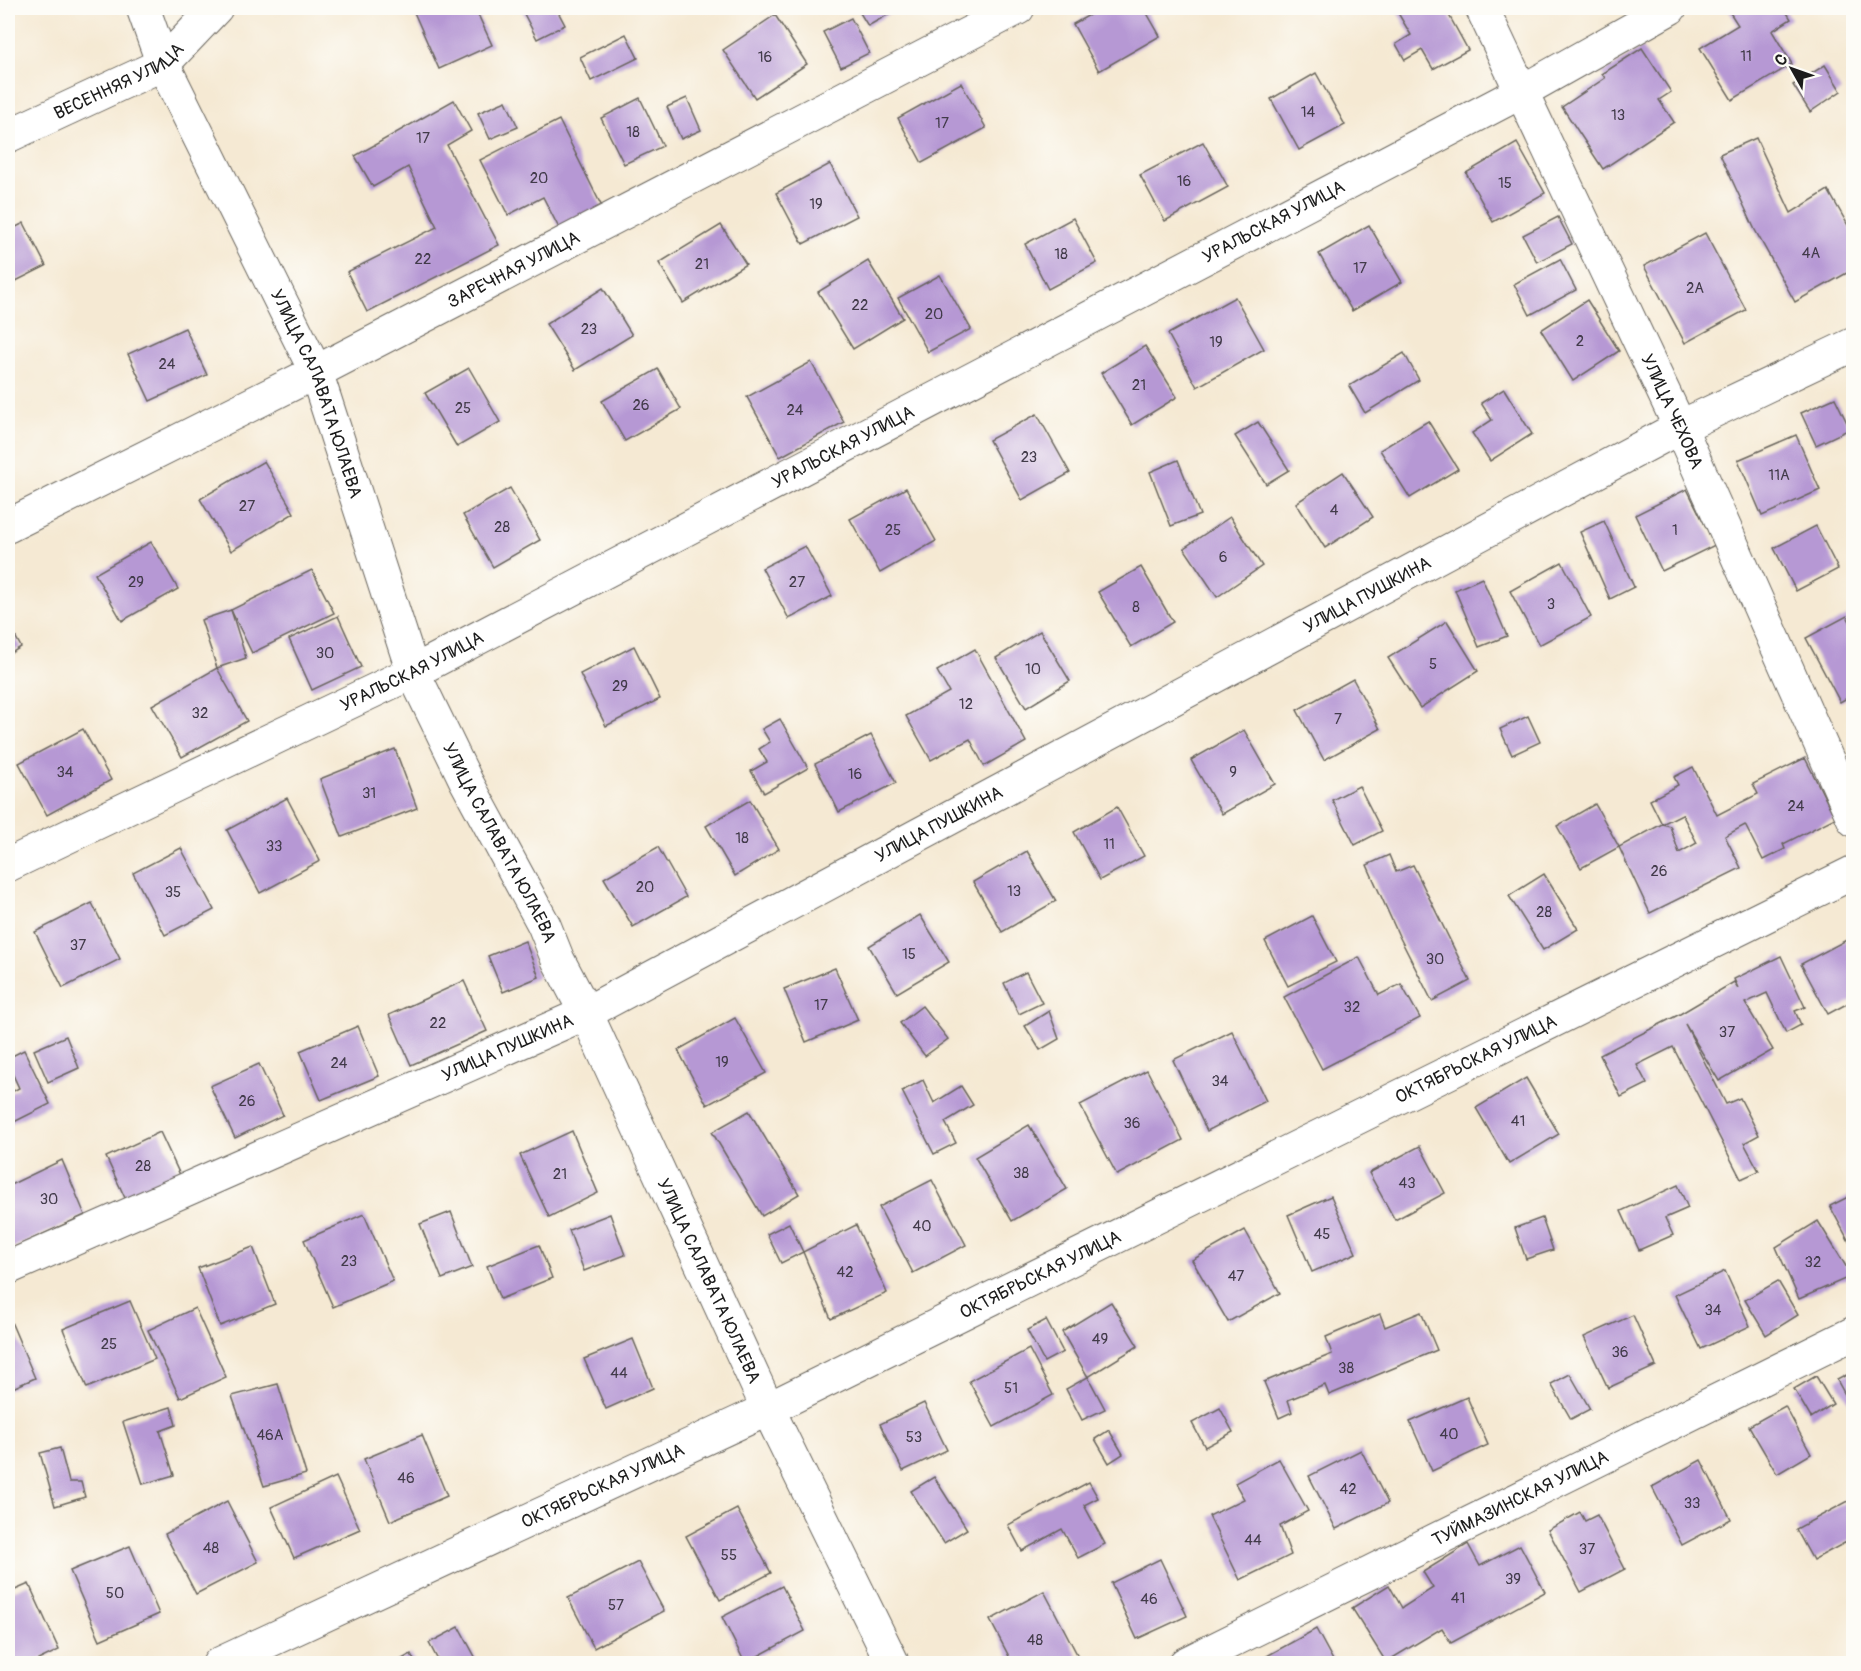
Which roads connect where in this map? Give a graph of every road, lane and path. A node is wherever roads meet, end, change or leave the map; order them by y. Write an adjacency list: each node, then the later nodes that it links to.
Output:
1 (143, 8): 6 (street, УЛИЦА САЛАВАТА ЮЛАЕВА)
2 (216, 8): 6 (street, ВЕСЕННЯЯ УЛИЦА)
3 (1018, 8): 10 (street, ЗАРЕЧНАЯ УЛИЦА)
4 (1482, 8): 7 (street, УЛИЦА ЧЕХОВА)
5 (1670, 8): 7 (street, УРАЛЬСКАЯ УЛИЦА)
6 (163, 64): 8 (street, ВЕСЕННЯЯ УЛИЦА); 10 (street, УЛИЦА САЛАВАТА ЮЛАЕВА)
7 (1521, 92): 11 (street, УЛИЦА ЧЕХОВА); 13 (street, УРАЛЬСКАЯ УЛИЦА)
8 (8, 136)
9 (1854, 344): 11 (street, УЛИЦА ПУШКИНА)
10 (316, 372): 12 (street, ЗАРЕЧНАЯ УЛИЦА); 13 (street, УЛИЦА САЛАВАТА ЮЛАЕВА)
11 (1680, 428): 14 (street, УЛИЦА ЧЕХОВА); 17 (street, УЛИЦА ПУШКИНА)
12 (8, 526)
13 (413, 672): 15 (street, УРАЛЬСКАЯ УЛИЦА); 17 (street, УЛИЦА САЛАВАТА ЮЛАЕВА)
14 (1854, 820)
15 (8, 865)
16 (1854, 872): 20 (street, ОКТЯБРЬСКАЯ УЛИЦА)
17 (586, 1013): 18 (street, УЛИЦА ПУШКИНА); 20 (street, УЛИЦА САЛАВАТА ЮЛАЕВА)
18 (8, 1268)
19 (1854, 1333): 23 (street, ТУЙМАЗИНСКАЯ УЛИЦА)
20 (768, 1409): 21 (street, ОКТЯБРЬСКАЯ УЛИЦА); 22 (street, УЛИЦА САЛАВАТА ЮЛАЕВА)
21 (219, 1664)
22 (893, 1664)
23 (1185, 1664)

